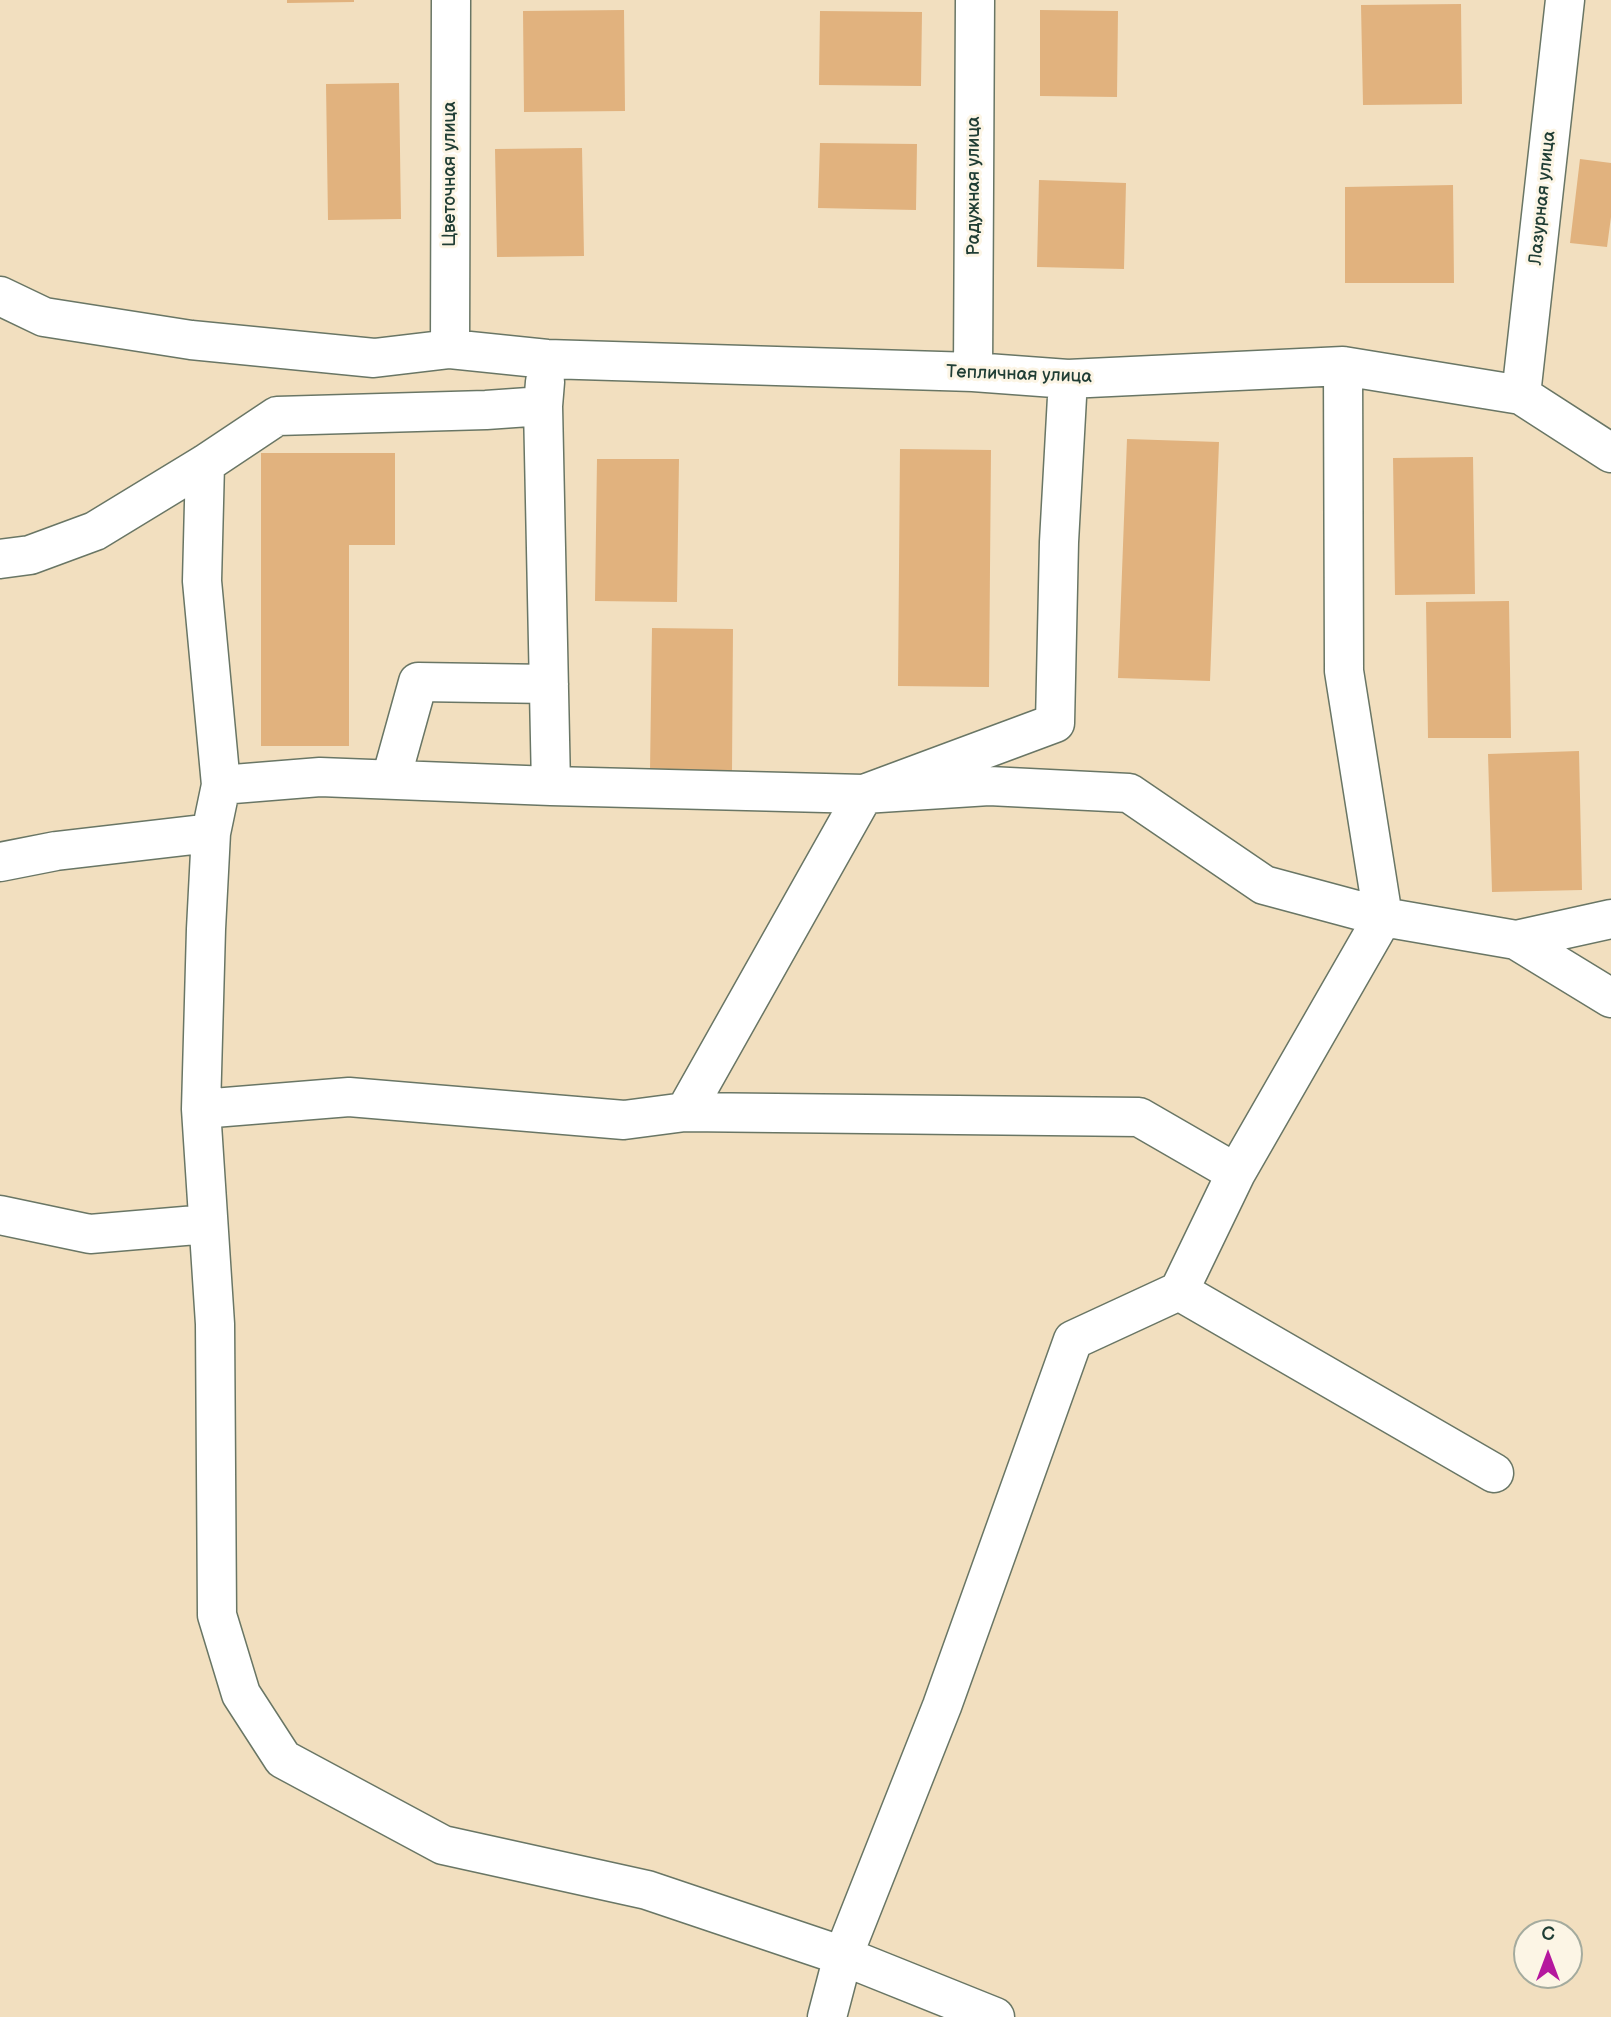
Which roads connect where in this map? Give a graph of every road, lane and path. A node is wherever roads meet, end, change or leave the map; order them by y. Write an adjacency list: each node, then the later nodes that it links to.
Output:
1 (451, 0): 5 (street, Цветочная улица)
2 (975, 0): 8 (street, Радужная улица)
3 (1565, 0): 10 (street, Лазурная улица)
4 (0, 296): 5 (street, Тепличная улица)
5 (450, 348): 6 (street, Тепличная улица)
6 (547, 359): 8 (street, Тепличная улица); 11 (street)
7 (1343, 366): 9 (street, Тепличная улица); 10 (street, Тепличная улица); 22 (street)
8 (973, 373): 9 (street, Тепличная улица)
9 (1068, 379): 19 (street)
10 (1521, 395): 12 (street, Тепличная улица)
11 (543, 406): 13 (street); 15 (street)
12 (1611, 453)
13 (205, 464): 14 (street); 17 (street)
14 (0, 559)
15 (549, 684): 16 (street); 18 (street)
16 (391, 779): 17 (street); 18 (street)
17 (221, 785): 20 (street)
18 (551, 786): 19 (street)
19 (864, 794): 22 (street); 27 (street)
20 (211, 833): 21 (street); 26 (street)
21 (0, 862)
22 (1382, 917): 24 (street); 28 (street)
23 (1611, 919): 24 (street)
24 (1516, 940): 25 (street)
25 (1611, 998)
26 (201, 1109): 27 (street); 30 (street)
27 (685, 1112): 28 (street)
28 (1236, 1173): 31 (street)
29 (0, 1215): 30 (street)
30 (208, 1224): 33 (street)
31 (1179, 1291): 32 (street); 33 (street)
32 (1494, 1474)
33 (843, 1956): 34 (street); 35 (street)
34 (827, 2017)
35 (995, 2017)

